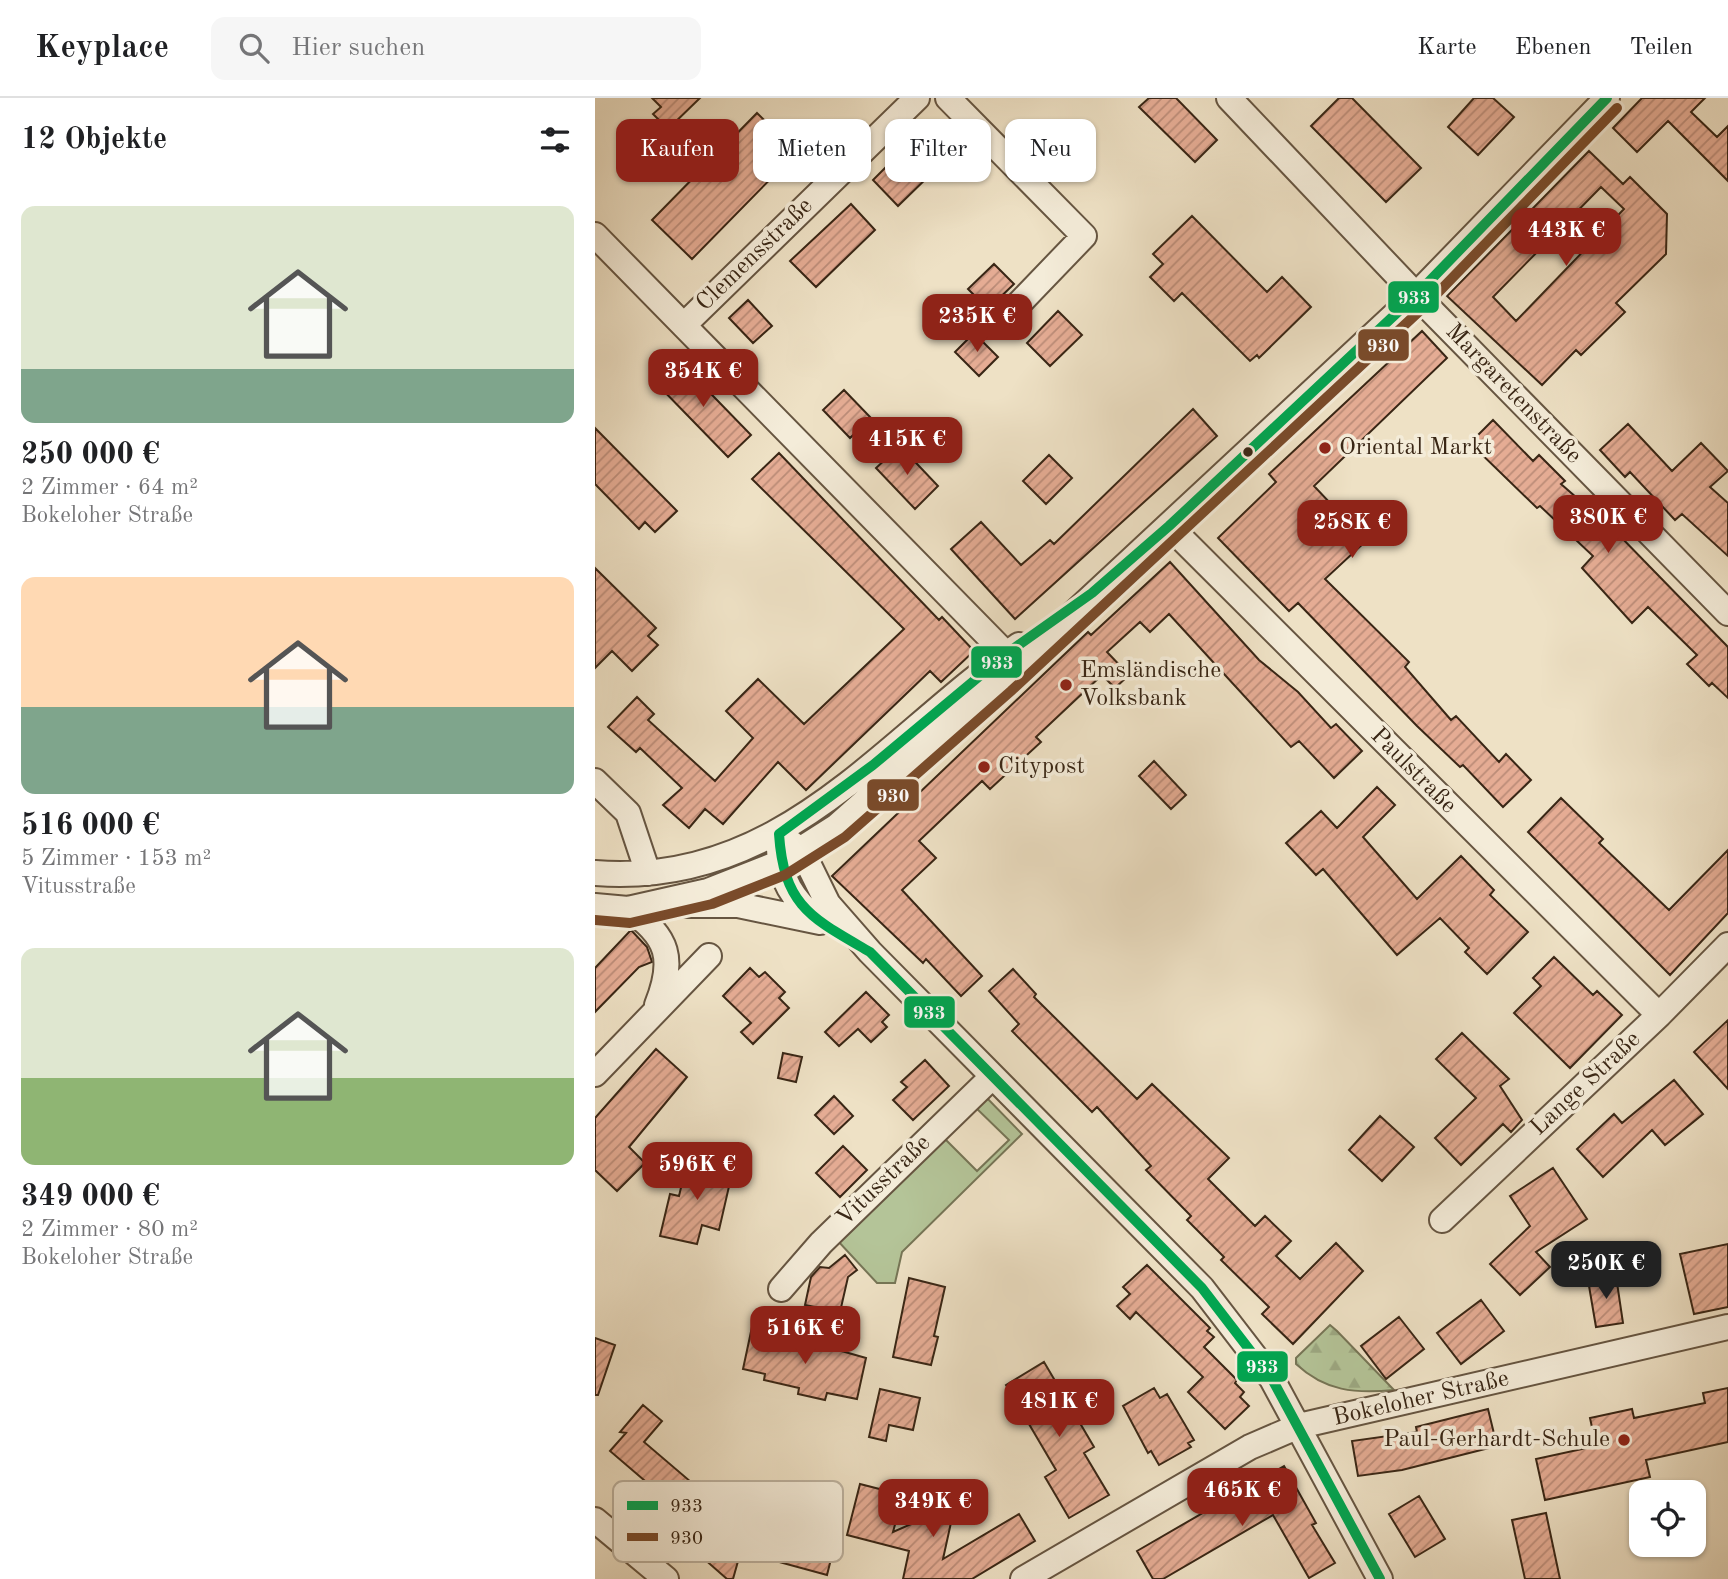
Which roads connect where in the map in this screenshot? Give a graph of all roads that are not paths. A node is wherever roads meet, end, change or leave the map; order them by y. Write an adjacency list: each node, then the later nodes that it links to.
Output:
1 (917, 98): 8 (street, Clemensstraße)
2 (948, 98): 7 (street)
3 (1229, 98): 6 (street, Margaretenstraße)
4 (1607, 98): 6 (street)
5 (595, 235): 8 (street)
6 (1416, 295): 9 (street); 11 (street, Margaretenstraße)
7 (1009, 314)
8 (684, 325): 12 (street)
9 (1169, 526): 10 (street); 26 (street, Paulstraße)
10 (1092, 593): 12 (street); 15 (street)
11 (1728, 613)
12 (1006, 654): 14 (street)
13 (595, 781): 18 (street)
14 (779, 834): 15 (street); 16 (street); 18 (street)
15 (801, 851): 16 (street); 23 (street)
16 (779, 863): 20 (street); 21 (street)
17 (595, 873): 18 (street)
18 (648, 873)
19 (595, 906): 20 (street)
20 (628, 909): 21 (street); 25 (street)
21 (820, 922): 23 (street)
22 (1728, 945): 26 (street, Lange Straße)
23 (870, 952): 28 (street)
24 (709, 956): 25 (street)
25 (655, 1012): 27 (street)
26 (1659, 1015): 29 (street, Lange Straße)
27 (595, 1074)
28 (992, 1077): 30 (street, Vitusstraße); 32 (street)
29 (1442, 1220)
30 (781, 1289)
31 (1728, 1327): 32 (street, Bokeloher Straße)
32 (1300, 1426): 37 (street, Bokeloher Straße); 38 (street)
33 (595, 1520): 34 (street)
34 (613, 1535)
35 (646, 1562): 36 (street)
36 (666, 1579)
37 (1023, 1579)
38 (1380, 1579)

